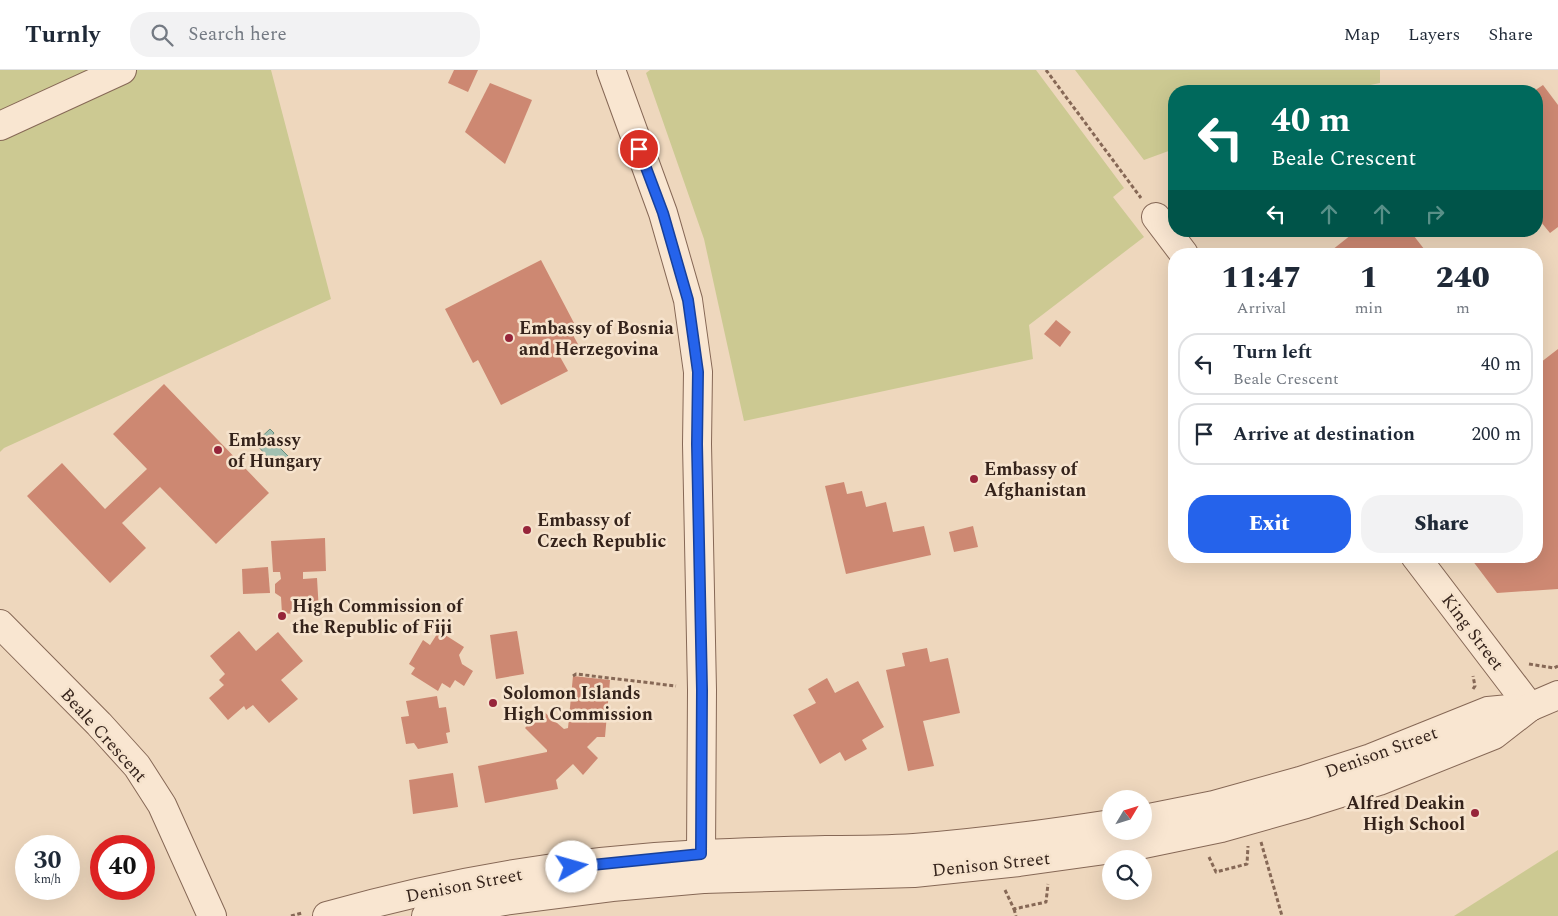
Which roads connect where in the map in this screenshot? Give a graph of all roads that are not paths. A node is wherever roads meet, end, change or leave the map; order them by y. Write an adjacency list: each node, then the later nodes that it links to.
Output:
1 (122, 70): 3 (street)
2 (611, 70): 14 (street)
3 (0, 126)
4 (1156, 217): 5 (street)
5 (1168, 233)
6 (1171, 237): 7 (street)
7 (1179, 248)
8 (1420, 563): 11 (street, King Street)
9 (0, 624): 15 (street, Beale Crescent)
10 (1558, 695): 11 (street, Denison Street)
11 (1530, 707): 12 (street, Denison Street); 14 (street, Denison Street)
12 (1152, 817)
13 (1102, 825): 14 (street, Denison Street)
14 (702, 867): 16 (street, Denison Street); 17 (street, Denison Street)
15 (212, 916)
16 (327, 916)
17 (426, 916)

